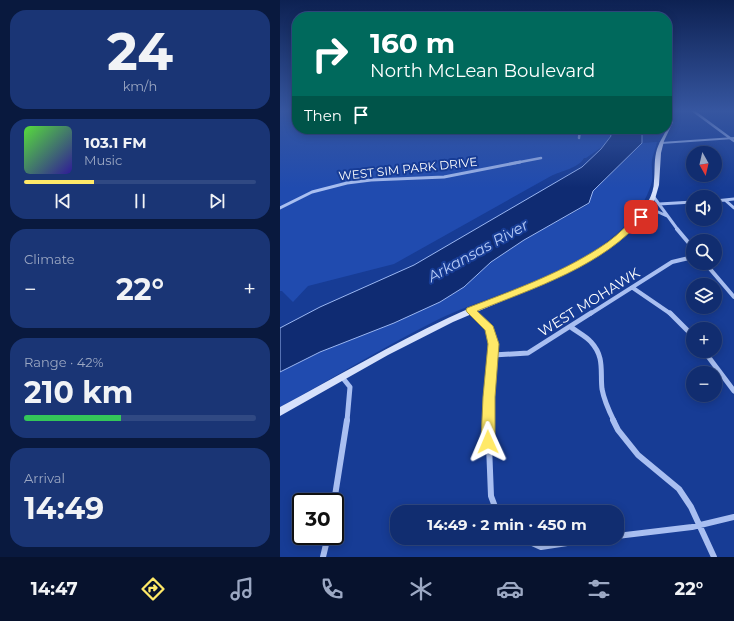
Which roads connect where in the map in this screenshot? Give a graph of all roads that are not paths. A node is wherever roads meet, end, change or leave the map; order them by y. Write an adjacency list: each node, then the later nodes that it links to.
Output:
1 (666, 136): 3 (main road)
2 (734, 139): 3 (street)
3 (661, 143): 5 (main road)
4 (541, 158): 11 (street, WEST SIM PARK DRIVE)
5 (653, 196): 9 (street); 10 (main road)
6 (734, 199): 7 (street)
7 (725, 200): 12 (street)
8 (686, 202): 9 (street)
9 (659, 204): 13 (street)
10 (647, 207): 13 (street); 19 (main road)
11 (280, 208)
12 (734, 208)
13 (667, 217): 14 (street)
14 (686, 240)
15 (686, 259): 17 (street, WEST MOHAWK)
16 (711, 270): 18 (street)
17 (633, 288): 20 (street, WEST MOHAWK); 21 (street)
18 (734, 297)
19 (471, 310): 22 (street); 24 (main road)
20 (572, 327): 22 (street, WEST MOHAWK); 30 (street)
21 (686, 328)
22 (493, 355): 28 (street)
23 (709, 358): 25 (street)
24 (342, 377): 26 (main road); 27 (street)
25 (734, 391)
26 (280, 412)
27 (336, 493)
28 (494, 505)
29 (734, 517): 30 (street)
30 (700, 526): 31 (street); 36 (street)
31 (624, 535)
32 (326, 545): 35 (street)
33 (537, 545): 34 (street)
34 (554, 545)
35 (323, 557)
36 (714, 557)

